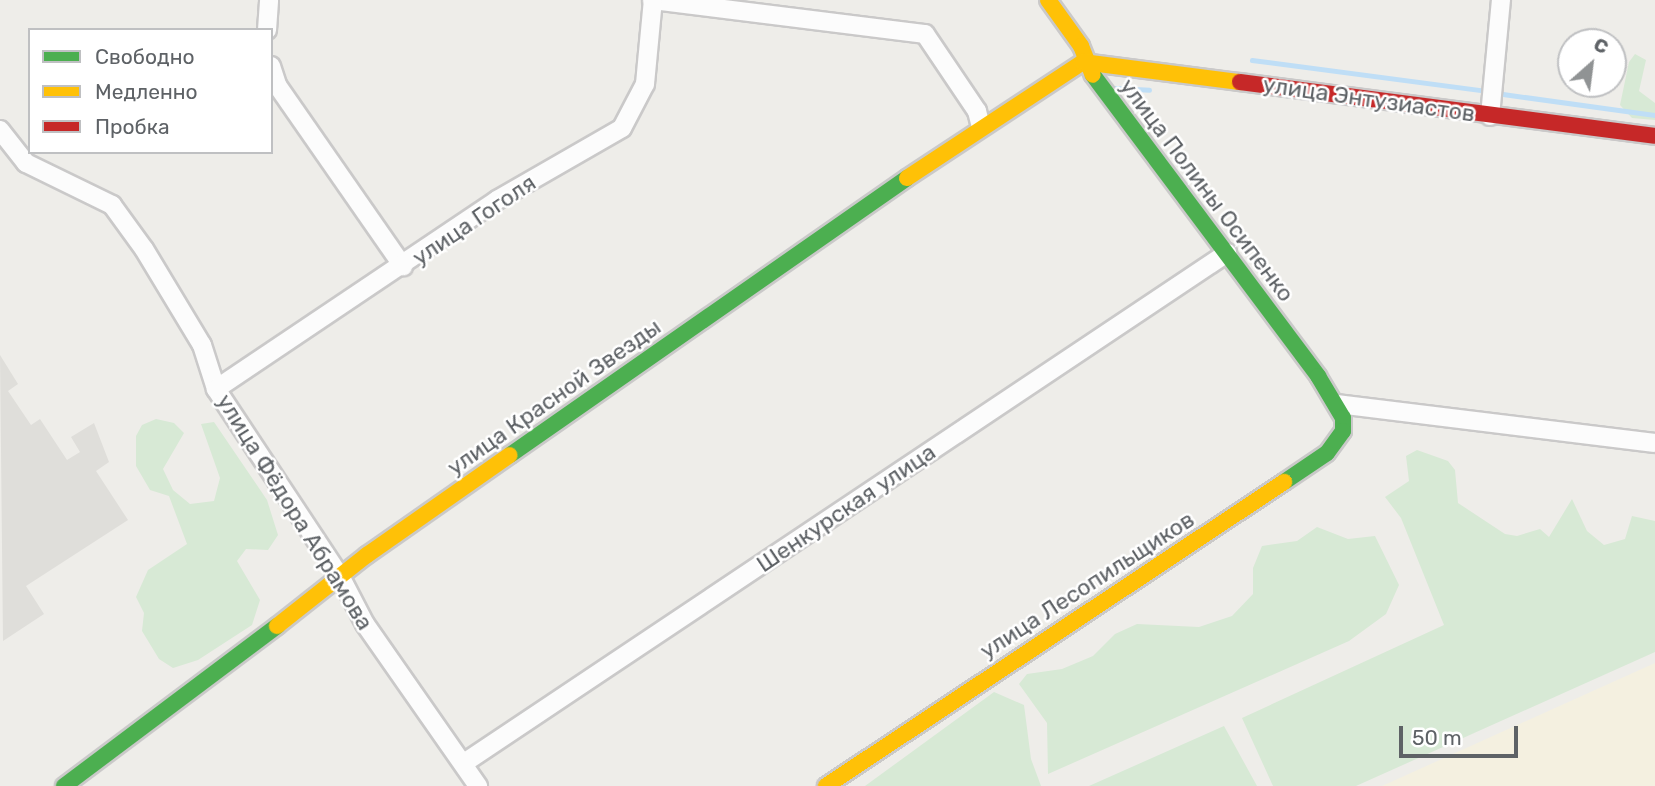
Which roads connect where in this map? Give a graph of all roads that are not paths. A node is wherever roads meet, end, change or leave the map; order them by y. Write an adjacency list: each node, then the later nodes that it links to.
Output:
1 (269, 0): 5 (street)
2 (652, 0): 9 (street); 13 (street, улица Гоголя)
3 (1048, 0): 6 (street, улица Полины Осипенко)
4 (1501, 0): 8 (street)
5 (267, 28)
6 (1083, 62): 8 (street, улица Энтузиастов); 9 (street, улица Красной Звезды); 12 (street, улица Полины Осипенко)
7 (273, 72): 13 (street)
8 (1490, 116): 11 (street, улица Энтузиастов)
9 (981, 127): 17 (street, улица Красной Звезды)
10 (0, 130): 14 (street, улица Фёдора Абрамова)
11 (1655, 136)
12 (1227, 253): 15 (street, улица Полины Осипенко); 18 (street, Шенкурская улица)
13 (404, 266): 14 (street, улица Гоголя)
14 (216, 389): 17 (street, улица Фёдора Абрамова)
15 (1337, 404): 16 (street); 21 (street, улица Лесопильщиков)
16 (1655, 443)
17 (340, 576): 18 (street, улица Фёдора Абрамова); 19 (street, улица Красной Звезды)
18 (464, 763): 20 (street, улица Фёдора Абрамова)
19 (64, 786)
20 (478, 786)
21 (826, 786)

